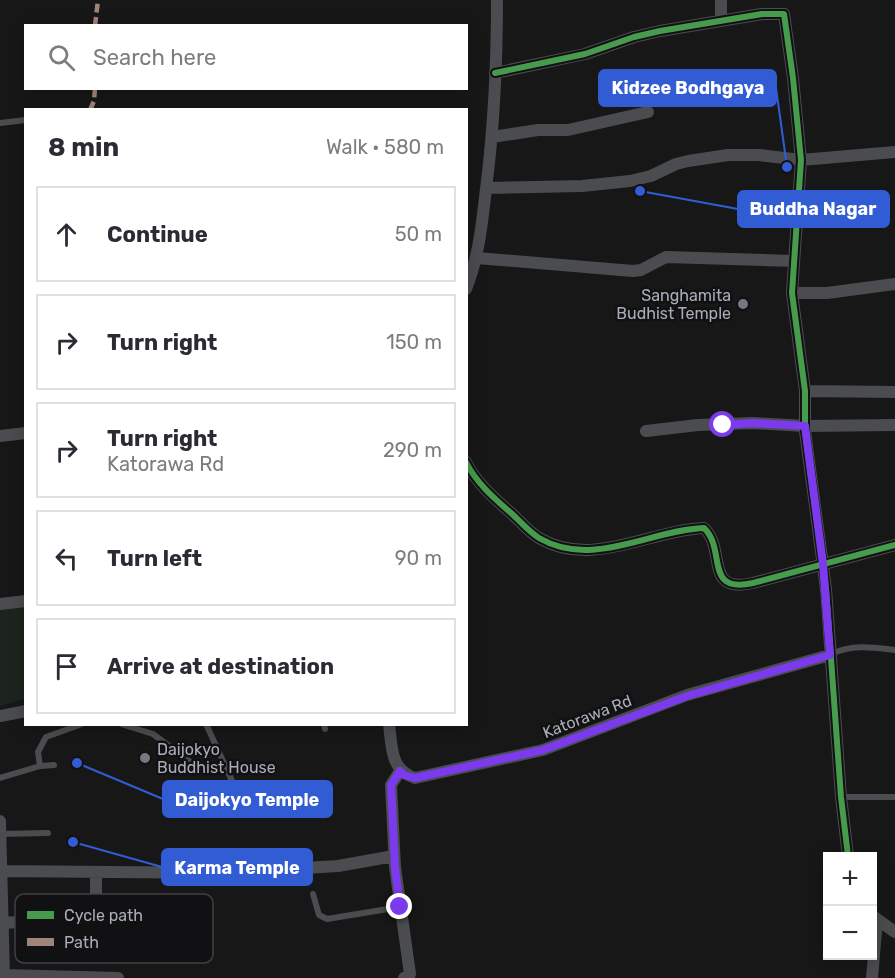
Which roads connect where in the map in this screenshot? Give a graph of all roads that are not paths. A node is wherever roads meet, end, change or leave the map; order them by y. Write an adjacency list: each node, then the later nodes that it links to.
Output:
1 (497, 0): 4 (street)
2 (721, 0): 3 (street)
3 (721, 21): 4 (street); 10 (street)
4 (495, 74): 8 (street)
5 (648, 112): 8 (street)
6 (24, 120): 7 (lane)
7 (0, 123)
8 (492, 137): 11 (street)
9 (895, 152): 10 (street)
10 (801, 160): 11 (street); 13 (street)
11 (486, 189): 12 (street)
12 (473, 261): 13 (street); 14 (street)
13 (793, 261): 16 (street)
14 (468, 281)
15 (895, 284): 16 (street)
16 (792, 293): 17 (street)
17 (805, 391): 18 (street); 20 (street)
18 (895, 392)
19 (895, 425): 20 (street)
20 (805, 426): 21 (street); 26 (street)
21 (646, 431)
22 (24, 433): 23 (street)
23 (0, 436)
24 (468, 465): 26 (street)
25 (895, 545): 26 (street)
26 (823, 564): 30 (street)
27 (24, 601): 28 (street)
28 (0, 604)
29 (895, 650): 30 (lane)
30 (830, 655): 40 (street, Katorawa Rd); 44 (street)
31 (24, 711): 32 (street)
32 (0, 716)
33 (76, 726): 39 (lane)
34 (127, 726): 37 (lane)
35 (207, 726): 42 (lane)
36 (389, 726): 40 (street)
37 (193, 764)
38 (54, 765): 39 (lane)
39 (40, 766): 41 (lane)
40 (400, 771): 49 (street)
41 (0, 778)
42 (233, 783)
43 (895, 797): 44 (lane)
44 (841, 798): 48 (street)
45 (0, 821): 47 (street)
46 (48, 833): 47 (lane)
47 (0, 834): 50 (street)
48 (848, 852)
49 (394, 856): 51 (street); 55 (street)
50 (1, 871): 51 (street); 52 (street)
51 (96, 872): 53 (street)
52 (1, 894): 58 (street)
53 (96, 894)
54 (313, 894): 55 (lane)
55 (400, 907): 62 (street)
56 (877, 919): 59 (street)
57 (15, 922): 58 (street)
58 (2, 923): 61 (street)
59 (895, 932)
60 (873, 960): 64 (street)
61 (4, 976): 63 (street)
62 (409, 977)
63 (118, 978)
64 (872, 978)

